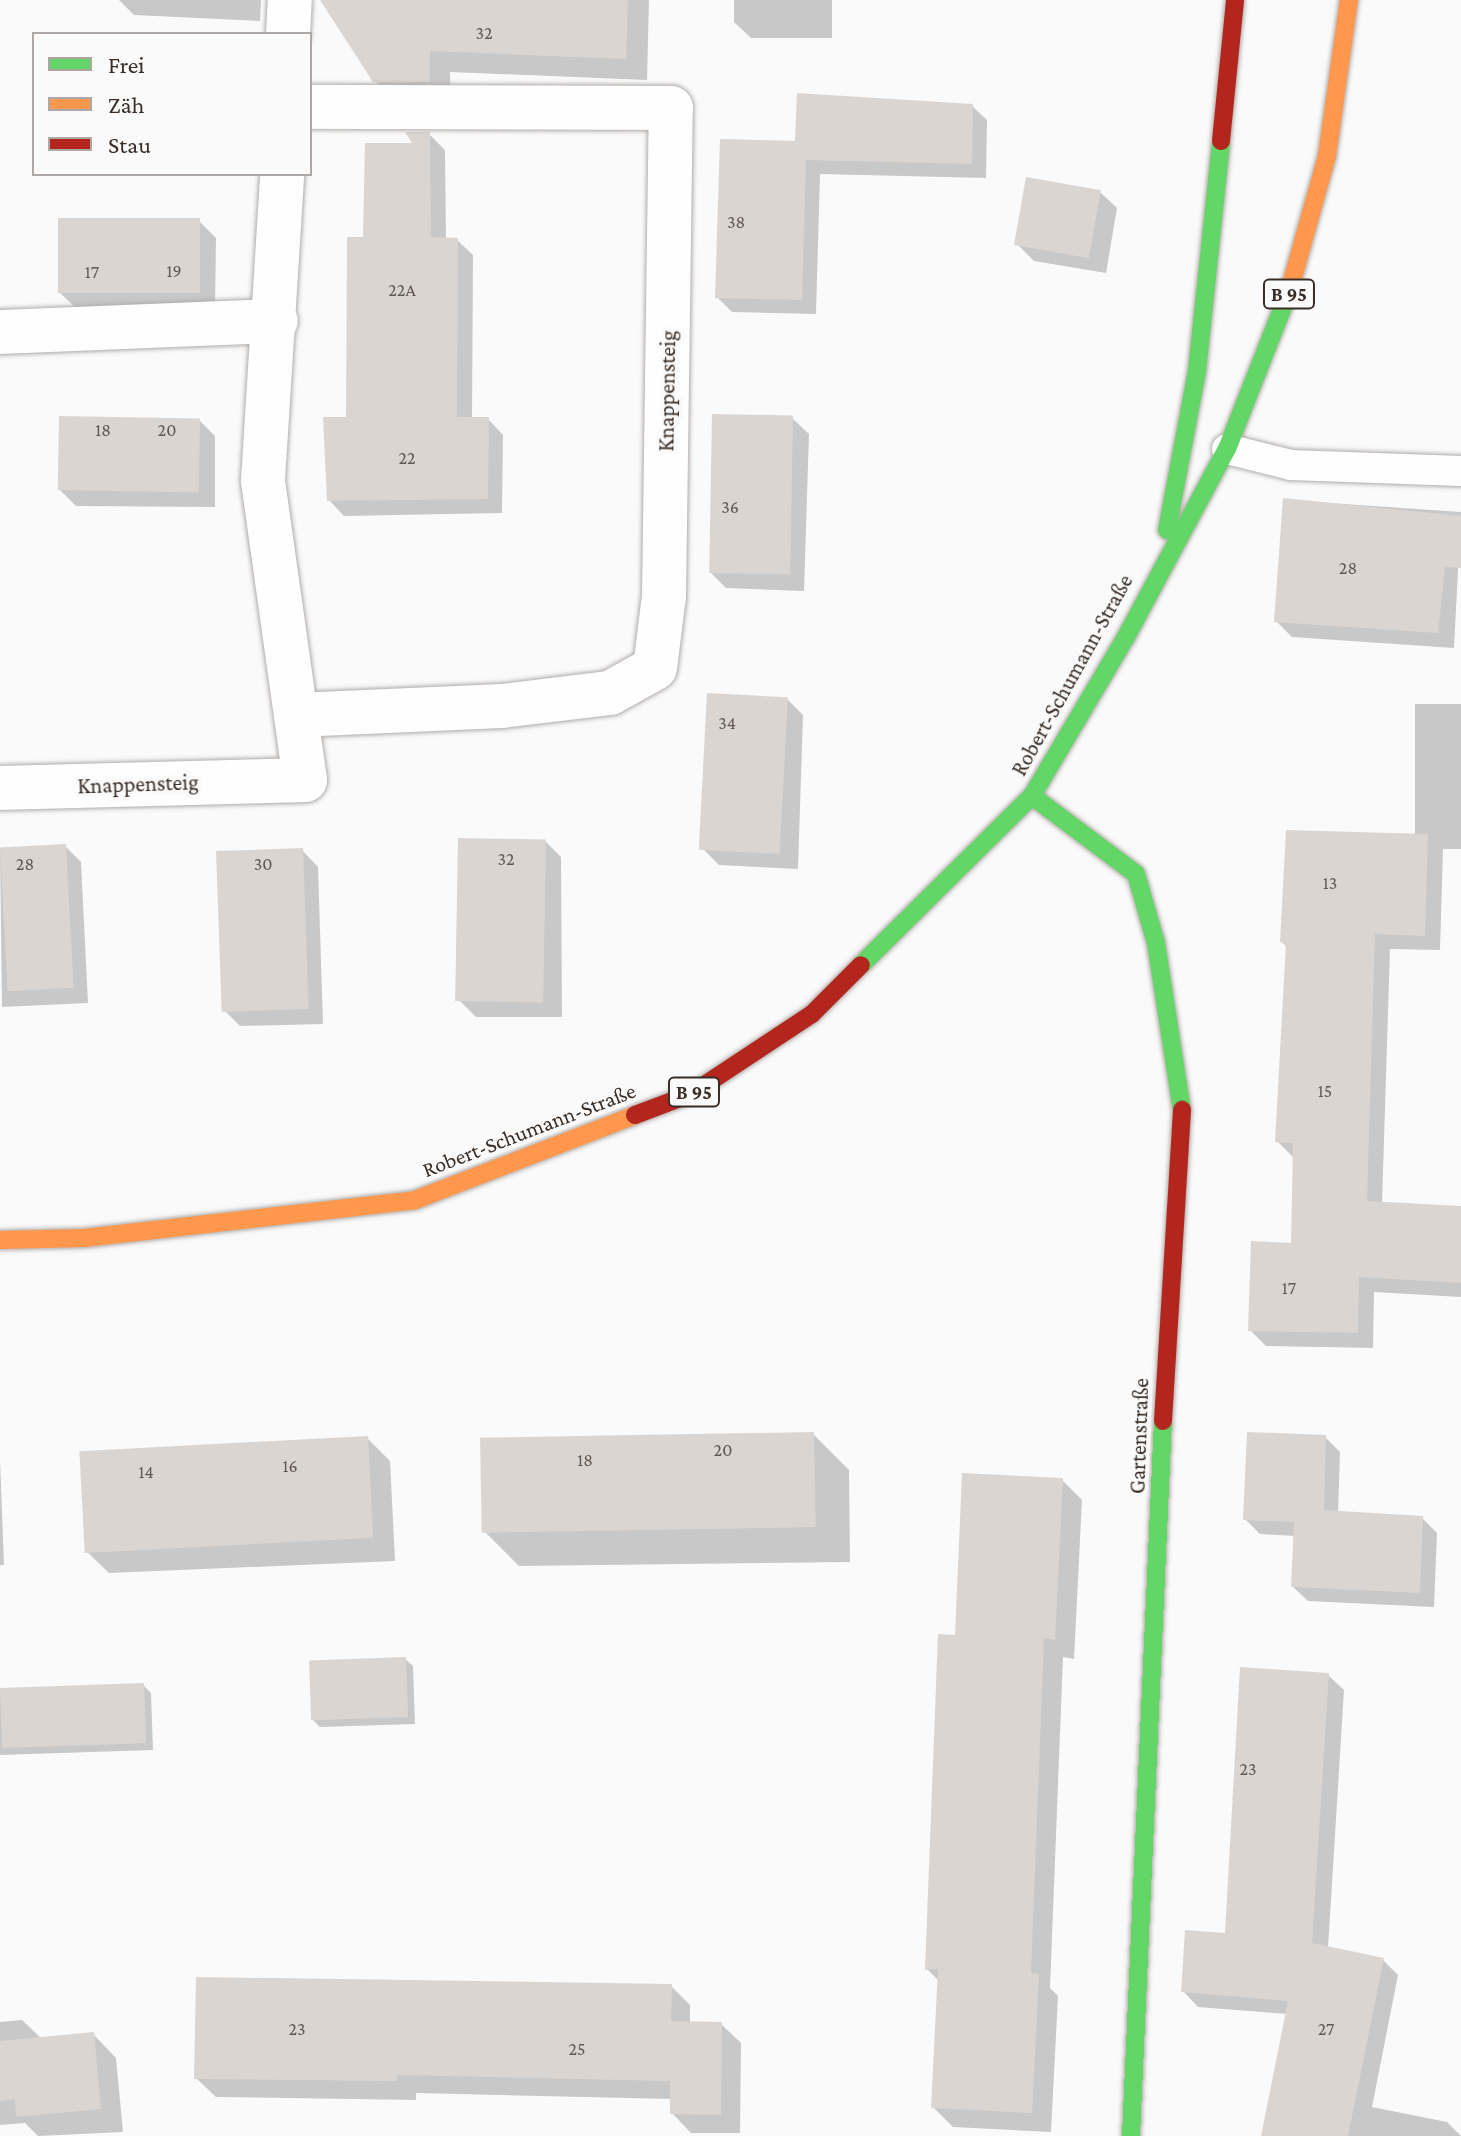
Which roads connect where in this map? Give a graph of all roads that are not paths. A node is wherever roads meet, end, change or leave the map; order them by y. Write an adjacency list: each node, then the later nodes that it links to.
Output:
1 (290, 0): 4 (street)
2 (1235, 0): 11 (main road, Robert-Schumann-Straße / B 95)
3 (1349, 0): 9 (main road, Robert-Schumann-Straße / B 95)
4 (288, 32)
5 (312, 107): 12 (street, Knappensteig)
6 (282, 176): 7 (street, Knappensteig)
7 (276, 321): 8 (street); 12 (street, Knappensteig)
8 (0, 332)
9 (1227, 449): 10 (lane); 11 (main road, Robert-Schumann-Straße / B 95)
10 (1461, 471)
11 (1161, 564): 14 (main road, Robert-Schumann-Straße / B 95)
12 (296, 715): 13 (street, Knappensteig)
13 (0, 788)
14 (1032, 796): 15 (main road, Robert-Schumann-Straße / B 95); 16 (main road, Gartenstraße)
15 (0, 1240)
16 (1131, 2136)

